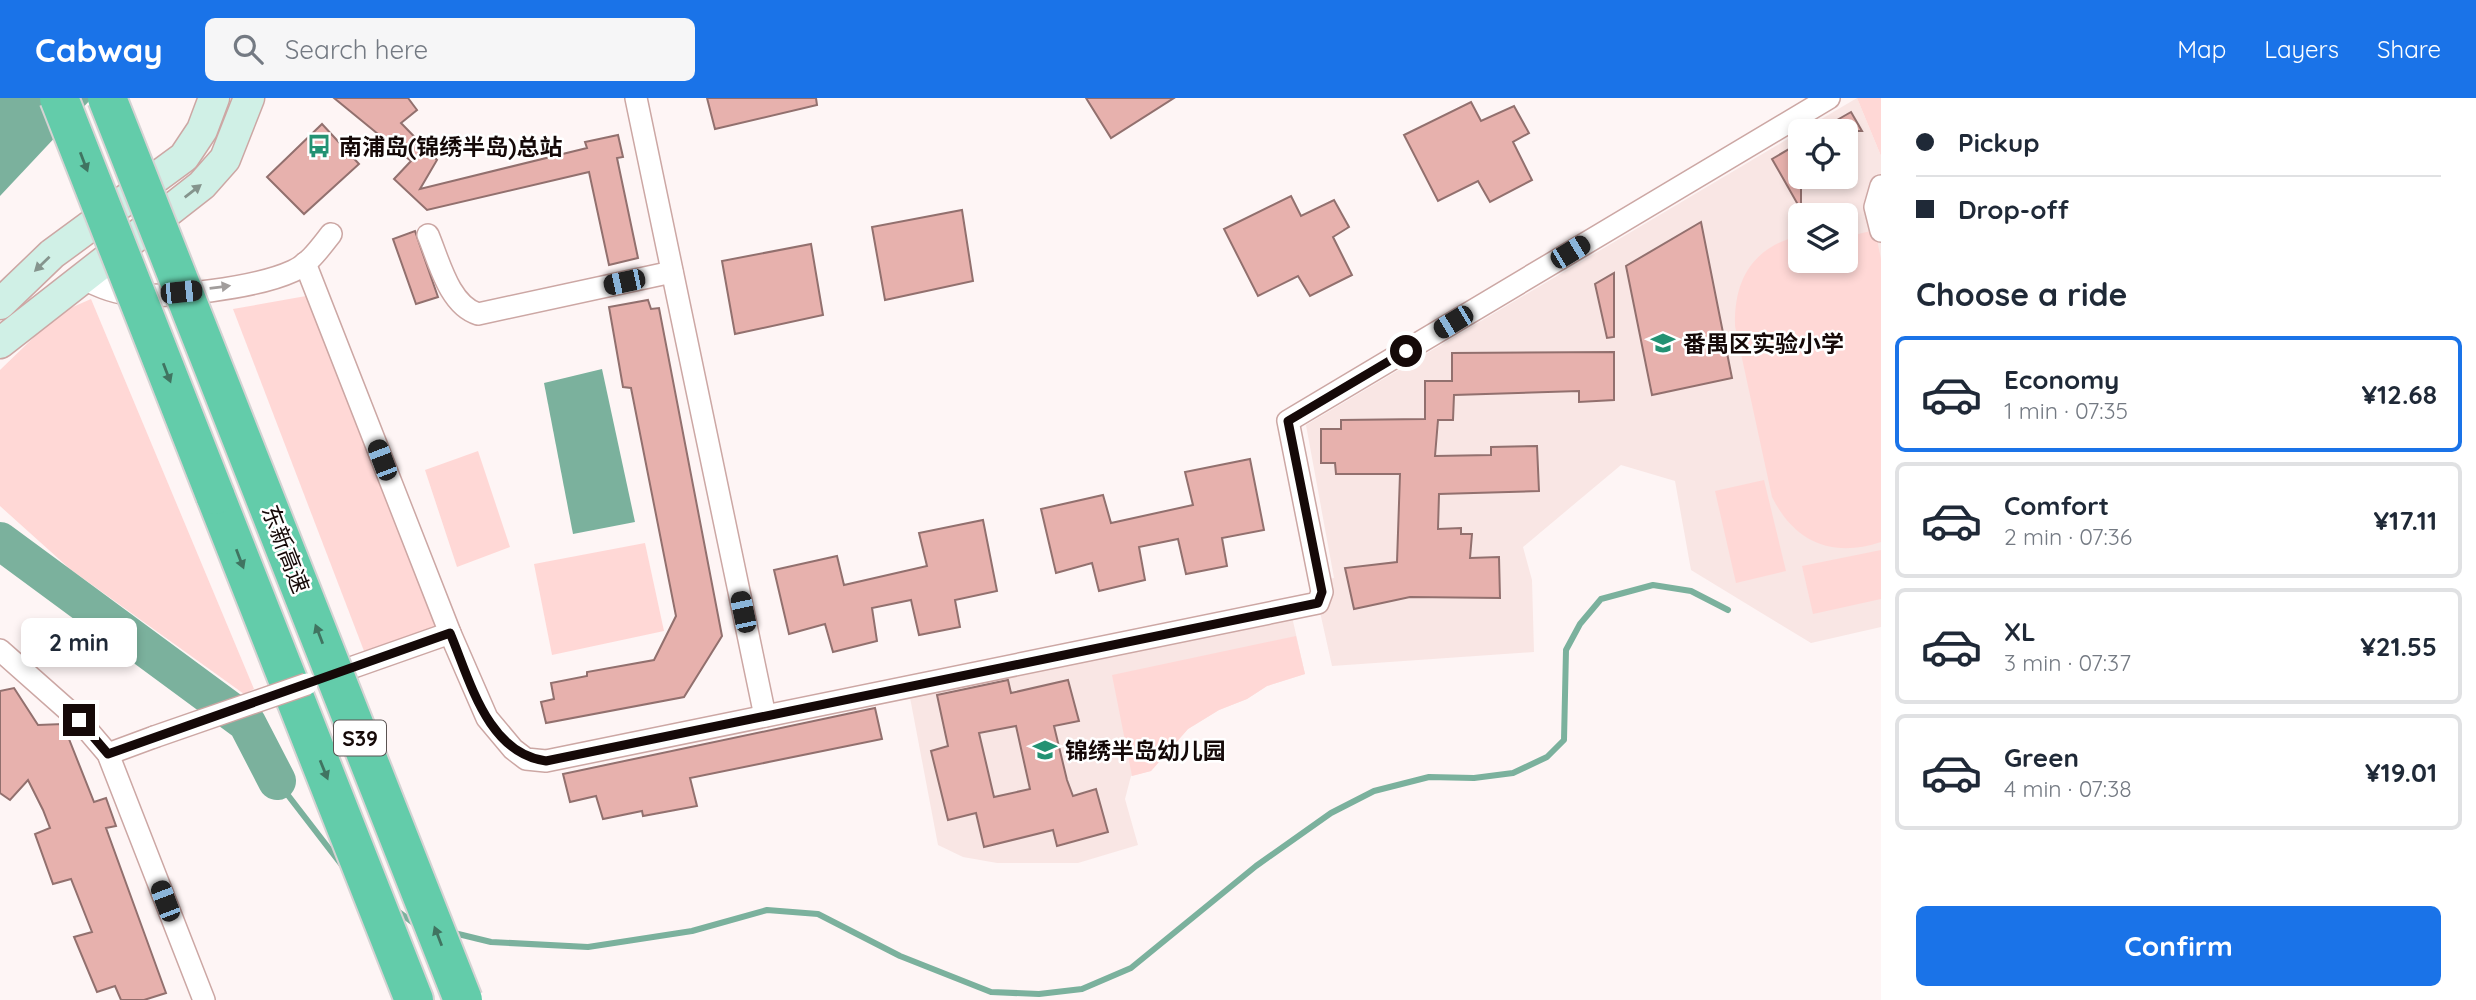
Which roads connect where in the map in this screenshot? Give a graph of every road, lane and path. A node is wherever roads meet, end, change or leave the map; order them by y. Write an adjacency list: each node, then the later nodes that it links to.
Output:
1 (59, 98): 21 (highway, 东新高速 / S39, one-way to 21, bridge)
2 (107, 98): 22 (highway, 东新高速 / S39, one-way to 2, bridge)
3 (214, 98): 14 (street, one-way to 14)
4 (250, 98): 13 (street, one-way to 4)
5 (636, 98): 12 (street)
6 (1829, 98): 18 (street)
7 (1881, 186): 8 (street)
8 (1881, 231)
9 (331, 234): 11 (street)
10 (428, 235): 12 (street)
11 (305, 263): 13 (street, one-way to 11); 16 (street)
12 (672, 272): 18 (street)
13 (81, 278): 15 (street)
14 (0, 304)
15 (0, 344)
16 (450, 633): 18 (street); 19 (street, bridge)
17 (0, 650): 19 (street)
18 (765, 716)
19 (108, 754): 20 (street)
20 (204, 1000)
21 (414, 1000)
22 (463, 1000)

